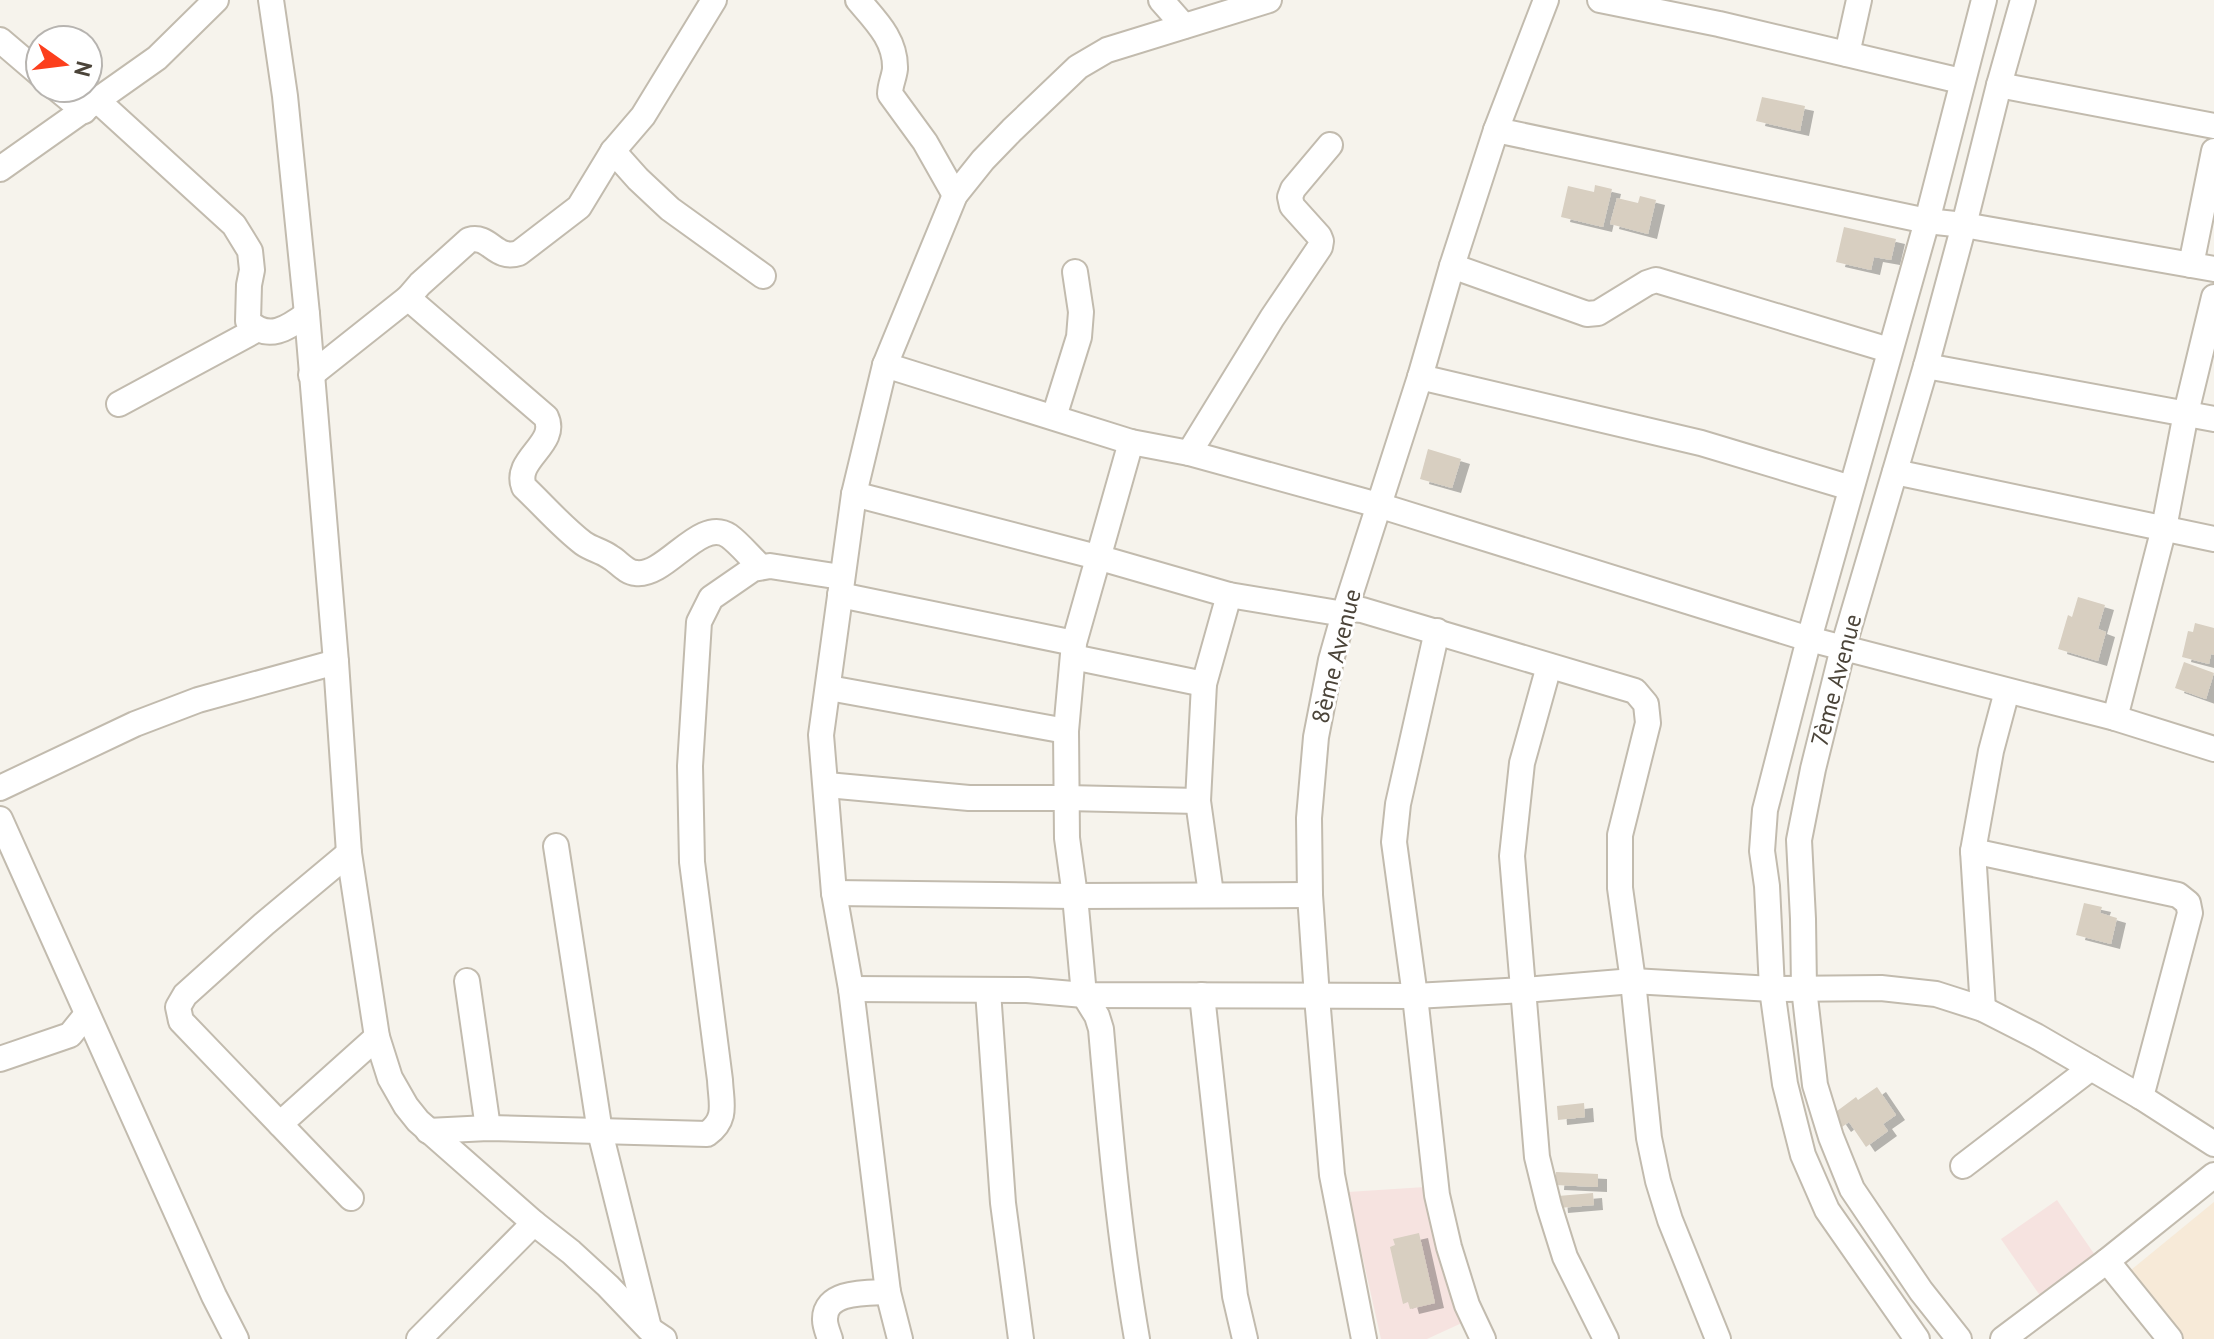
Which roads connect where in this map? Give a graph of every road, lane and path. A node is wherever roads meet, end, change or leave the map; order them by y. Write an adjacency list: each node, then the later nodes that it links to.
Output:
1 (216, 0): 20 (street)
2 (271, 0): 36 (street)
3 (714, 0): 24 (street)
4 (858, 0): 27 (street)
5 (1161, 0): 13 (street)
6 (1269, 0): 13 (street)
7 (1546, 0): 22 (street, 8ème Avenue)
8 (1600, 0): 12 (street)
9 (1859, 0): 15 (street)
10 (1984, 0): 17 (street, 7ème Avenue)
11 (2023, 0): 18 (street, 7ème Avenue)
12 (1722, 12): 15 (street)
13 (1184, 26): 27 (street)
14 (0, 40): 16 (street)
15 (1847, 54): 17 (street)
16 (24, 60)
17 (1961, 81): 28 (street, 7ème Avenue)
18 (1999, 85): 21 (street); 29 (street, 7ème Avenue)
19 (87, 104): 20 (street)
20 (91, 106): 26 (street); 37 (street)
21 (2214, 126)
22 (1496, 130): 28 (street); 30 (street, 8ème Avenue)
23 (1330, 145): 48 (street)
24 (613, 151): 33 (street); 35 (street)
25 (2214, 151): 31 (street)
26 (0, 169)
27 (955, 195): 39 (street)
28 (1927, 221): 29 (street); 38 (street, 7ème Avenue)
29 (1964, 225): 31 (street); 40 (street, 7ème Avenue)
30 (1452, 266): 38 (street); 42 (street, 8ème Avenue)
31 (2203, 267)
32 (1075, 272): 45 (street)
33 (763, 276)
34 (2214, 297): 44 (street)
35 (408, 298): 41 (street); 56 (street)
36 (307, 314): 37 (street); 41 (street)
37 (256, 330): 43 (street)
38 (1889, 350): 50 (street, 7ème Avenue)
39 (885, 365): 45 (street); 51 (street)
40 (1926, 366): 44 (street); 49 (street, 7ème Avenue)
41 (311, 375): 64 (street)
42 (1420, 377): 50 (street); 52 (street, 8ème Avenue)
43 (119, 404)
44 (2186, 413): 46 (street); 53 (street)
45 (1054, 417): 47 (street)
46 (2214, 419)
47 (1131, 442): 48 (street); 55 (street)
48 (1189, 453): 52 (street)
49 (1895, 472): 53 (street); 62 (street, 7ème Avenue)
50 (1851, 488): 61 (street, 7ème Avenue)
51 (854, 494): 55 (street); 57 (street)
52 (1378, 505): 59 (street, 8ème Avenue); 61 (street)
53 (2164, 528): 54 (street); 69 (street)
54 (2214, 539)
55 (1097, 557): 58 (street); 63 (street)
56 (760, 566): 57 (street); 104 (street)
57 (841, 586): 63 (street); 67 (street)
58 (1229, 595): 59 (street); 66 (street)
59 (1344, 614): 60 (street); 82 (street, 8ème Avenue)
60 (1437, 631): 65 (street); 93 (street)
61 (1809, 639): 62 (street); 88 (street, 7ème Avenue)
62 (1843, 648): 68 (street); 86 (street, 7ème Avenue)
63 (1074, 650): 66 (street); 70 (street)
64 (336, 662): 73 (street); 79 (street)
65 (1549, 666): 85 (street); 89 (street)
66 (1204, 684): 75 (street)
67 (829, 688): 70 (street); 72 (street)
68 (2007, 691): 69 (street); 78 (street)
69 (2115, 718): 71 (street)
70 (1066, 731): 74 (street)
71 (2214, 749)
72 (827, 785): 74 (street); 80 (street)
73 (0, 788)
74 (1066, 798): 75 (street); 83 (street)
75 (1198, 801): 81 (street)
76 (0, 819): 96 (street)
77 (556, 846): 104 (street)
78 (1973, 851): 95 (street); 100 (street)
79 (349, 853): 97 (street); 101 (street)
80 (834, 893): 83 (street); 87 (street)
81 (1211, 894): 82 (street); 83 (street)
82 (1310, 895): 94 (street, 8ème Avenue)
83 (1075, 896): 91 (street)
84 (467, 981): 102 (street)
85 (1633, 981): 88 (street); 89 (street); 123 (street)
86 (1804, 988): 88 (street); 95 (street); 125 (street, 7ème Avenue)
87 (851, 989): 90 (street); 111 (street)
88 (1772, 989): 124 (street, 7ème Avenue)
89 (1524, 990): 93 (street); 122 (street)
90 (988, 991): 91 (street); 117 (street)
91 (1084, 995): 92 (street); 118 (street)
92 (1202, 995): 94 (street); 119 (street)
93 (1415, 996): 94 (street); 121 (street)
94 (1317, 997): 120 (street, 8ème Avenue)
95 (1983, 1009): 99 (street)
96 (87, 1014): 98 (street); 113 (street)
97 (377, 1037): 101 (street); 103 (street)
98 (0, 1059)
99 (2091, 1068): 100 (street); 106 (street)
100 (2141, 1097): 105 (street)
101 (280, 1124): 108 (street)
102 (488, 1128): 103 (street); 104 (street)
103 (428, 1131): 109 (street)
104 (600, 1132): 112 (street)
105 (2214, 1144)
106 (1963, 1166)
107 (2214, 1175): 110 (street)
108 (351, 1198)
109 (534, 1223): 112 (street); 114 (street)
110 (2107, 1261): 126 (street); 127 (street)
111 (888, 1292): 115 (street); 116 (street)
112 (652, 1336)
113 (236, 1339)
114 (419, 1339)
115 (830, 1339)
116 (900, 1339)
117 (1021, 1339)
118 (1137, 1339)
119 (1245, 1339)
120 (1364, 1339)
121 (1483, 1339)
122 (1606, 1339)
123 (1718, 1339)
124 (1917, 1339)
125 (1959, 1339)
126 (2003, 1339)
127 (2170, 1339)

